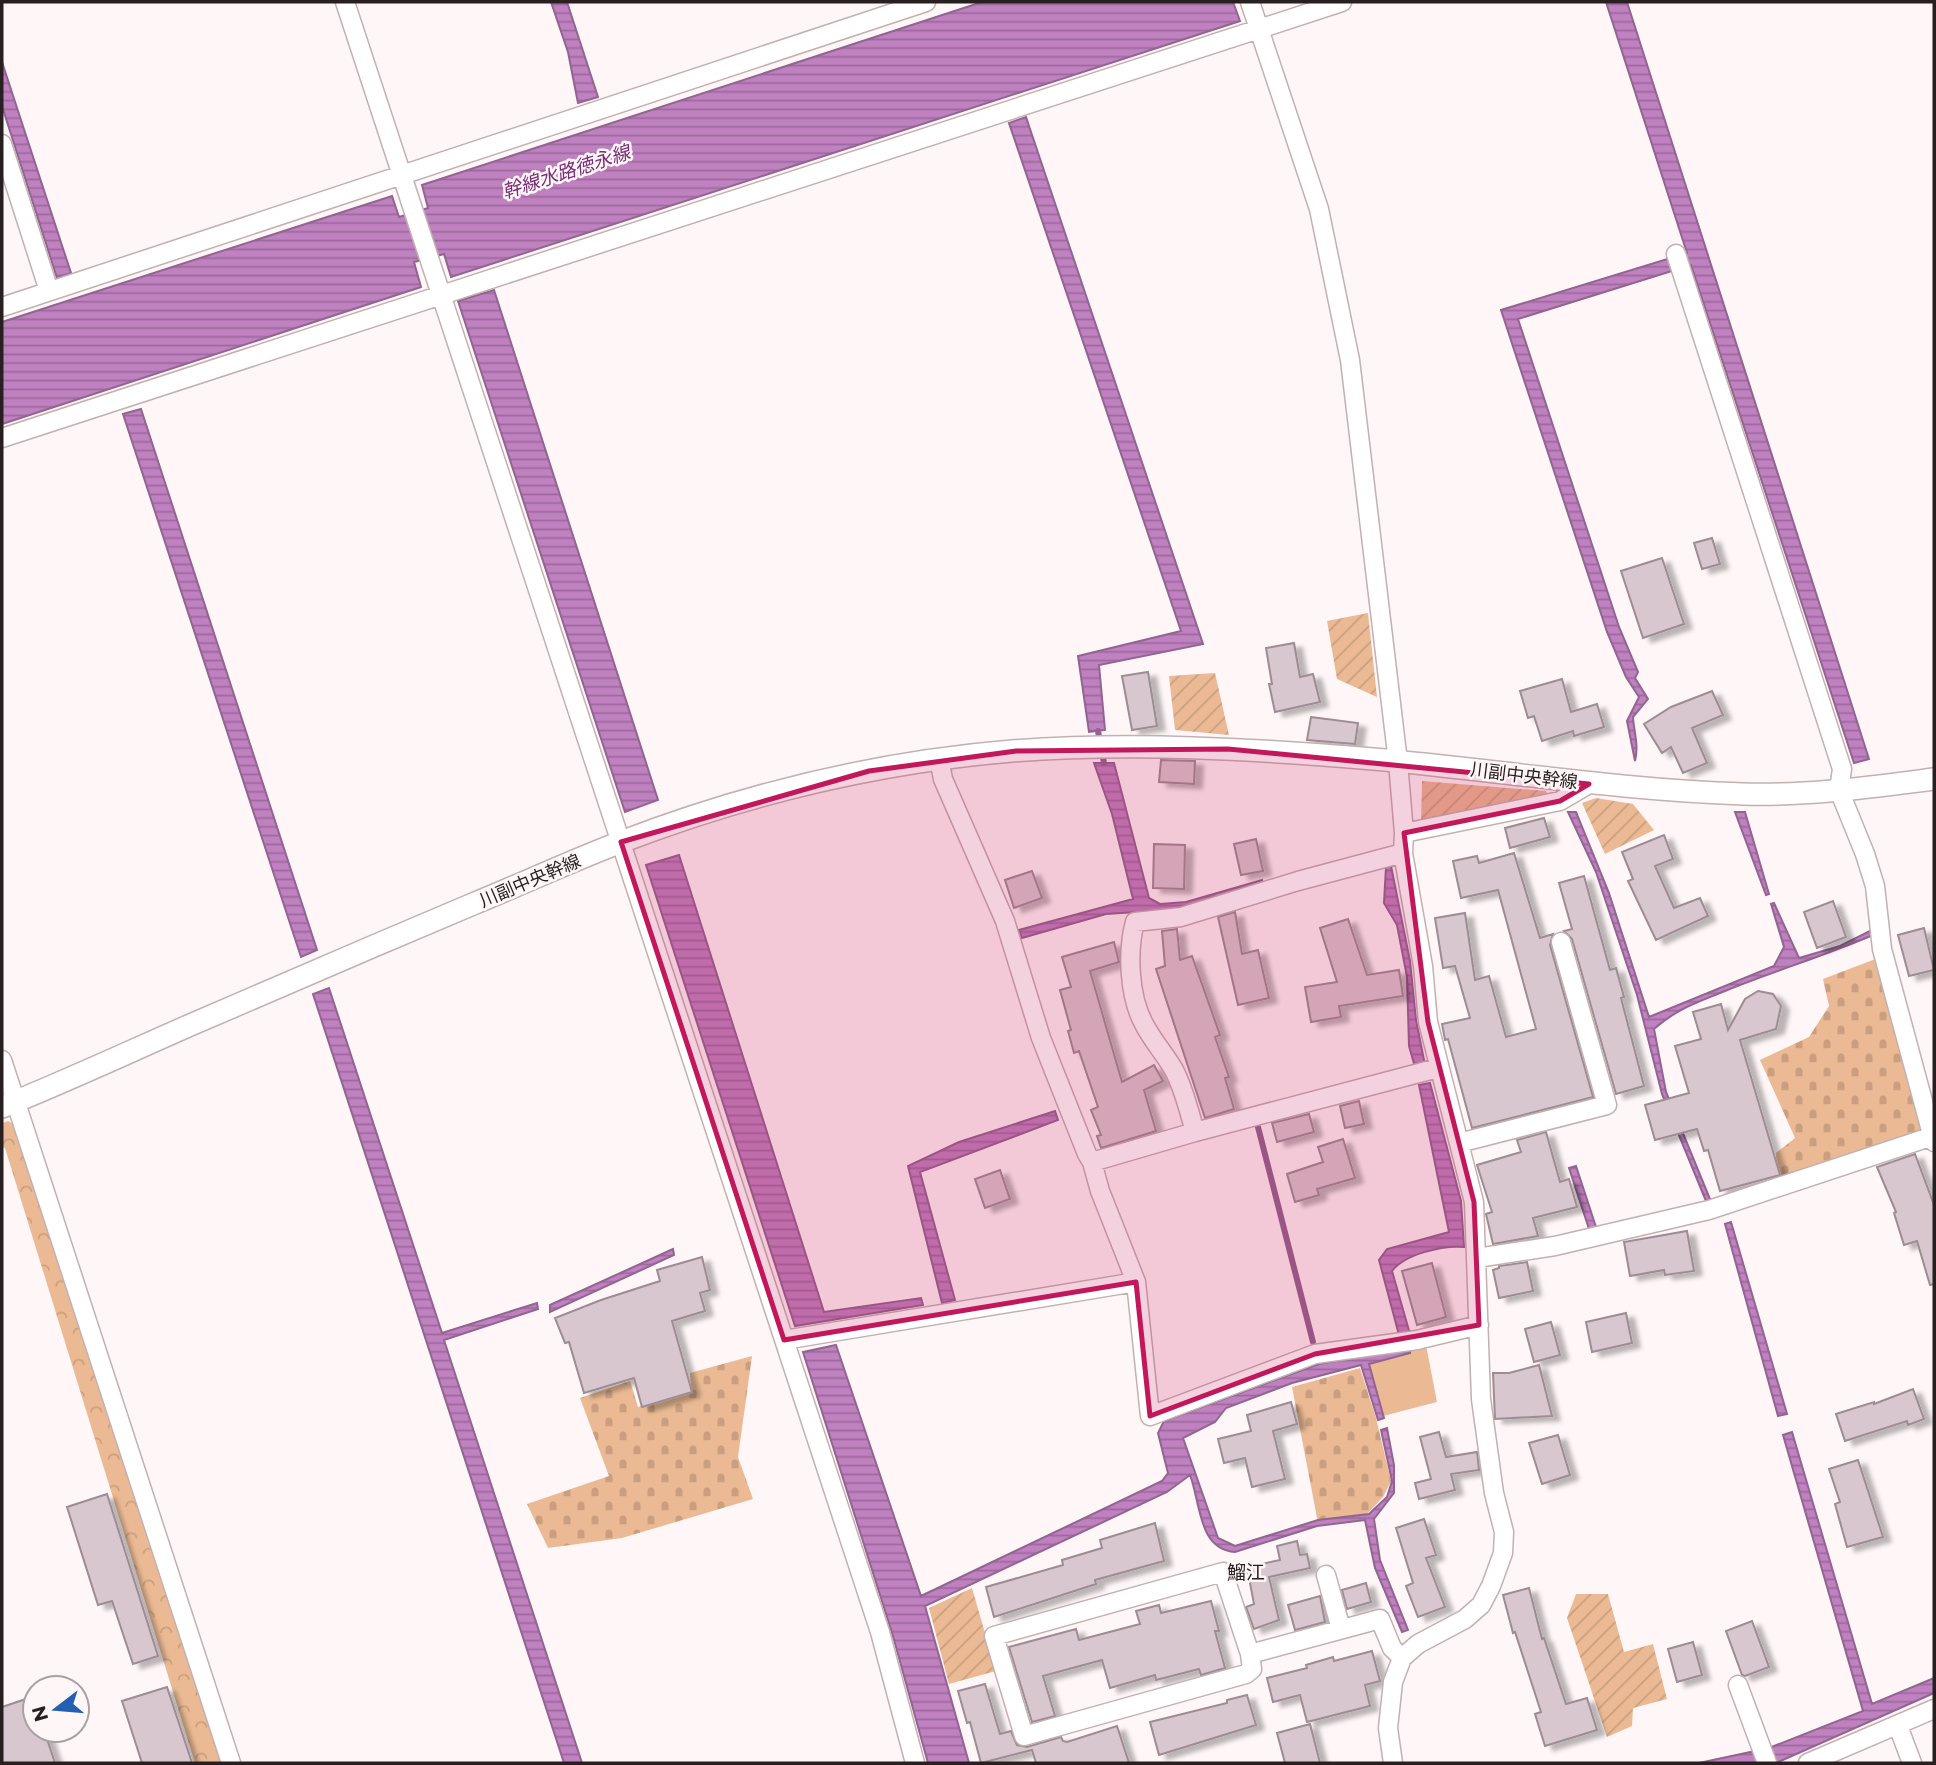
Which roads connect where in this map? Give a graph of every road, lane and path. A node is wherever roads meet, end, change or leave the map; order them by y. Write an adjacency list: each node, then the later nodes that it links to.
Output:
1 (345, 2): 7 (street)
2 (926, 2): 7 (street)
3 (1250, 2): 5 (street)
4 (1342, 2): 5 (street)
5 (1261, 28): 10 (street); 14 (street)
6 (2, 144): 9 (street)
7 (401, 174): 9 (street); 10 (street)
8 (1676, 254): 17 (street)
9 (49, 291): 11 (street)
10 (441, 296): 12 (street); 19 (street)
11 (2, 307)
12 (2, 438)
13 (939, 758): 14 (street, 川副中央幹線); 19 (street, 川副中央幹線); 28 (street)
14 (1398, 762): 16 (street, 川副中央幹線); 18 (street)
15 (1934, 779): 17 (street, 川副中央幹線)
16 (1589, 784): 17 (street, 川副中央幹線); 18 (street)
17 (1839, 790): 26 (street)
18 (1404, 833): 20 (street)
19 (621, 842): 24 (street, 川副中央幹線); 32 (street)
20 (1404, 853): 23 (street); 25 (street)
21 (1561, 942): 27 (street)
22 (2, 1060): 24 (street)
23 (1438, 1068): 25 (street); 27 (street)
24 (8, 1104): 40 (street)
25 (1195, 1132): 28 (street)
26 (1933, 1139): 29 (street)
27 (1459, 1143): 29 (street)
28 (1092, 1162): 30 (street)
29 (1477, 1258): 31 (street)
30 (1136, 1282): 31 (street); 32 (street)
31 (1479, 1325): 36 (street)
32 (784, 1340): 41 (street)
33 (1326, 1575): 34 (street)
34 (1341, 1629): 35 (street); 36 (street)
35 (1250, 1654): 35 (street)
36 (1402, 1658): 42 (street)
37 (1738, 1685): 43 (street)
38 (1934, 1709): 39 (street)
39 (1898, 1726): 44 (street); 45 (street)
40 (231, 1763)
41 (915, 1763)
42 (1392, 1763)
43 (1767, 1763)
44 (1808, 1763)
45 (1912, 1763)

